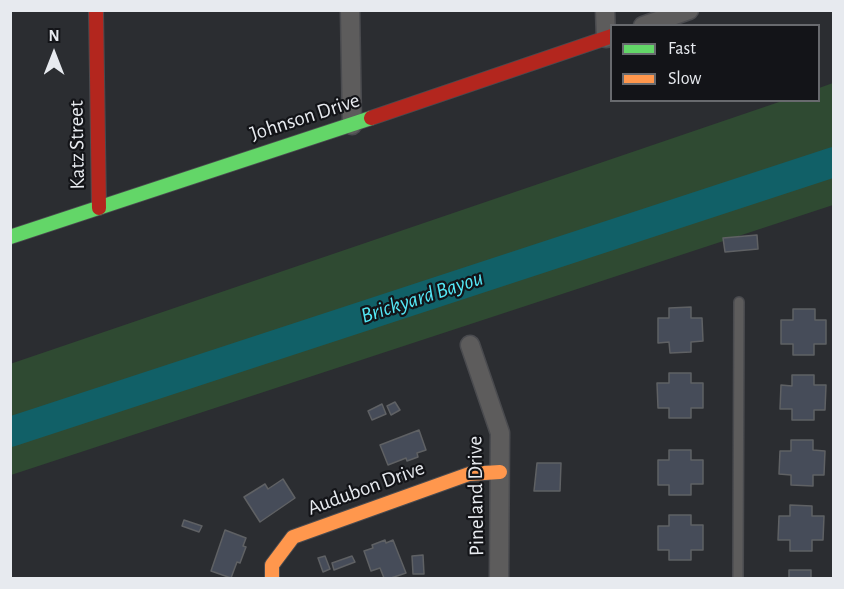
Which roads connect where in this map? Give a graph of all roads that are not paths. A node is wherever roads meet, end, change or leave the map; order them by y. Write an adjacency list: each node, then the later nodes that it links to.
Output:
1 (96, 10): 8 (street, Katz Street)
2 (350, 10): 7 (street)
3 (605, 10): 6 (street)
4 (689, 10): 5 (street)
5 (649, 24)
6 (609, 37): 7 (street, Johnson Drive)
7 (351, 126): 8 (street, Johnson Drive)
8 (99, 208): 9 (street, Johnson Drive)
9 (10, 237)
10 (739, 302): 15 (lane)
11 (470, 345): 12 (street, Pineland Drive)
12 (500, 472): 13 (street, Audubon Drive); 14 (street, Pineland Drive)
13 (272, 579)
14 (499, 579)
15 (738, 579)

